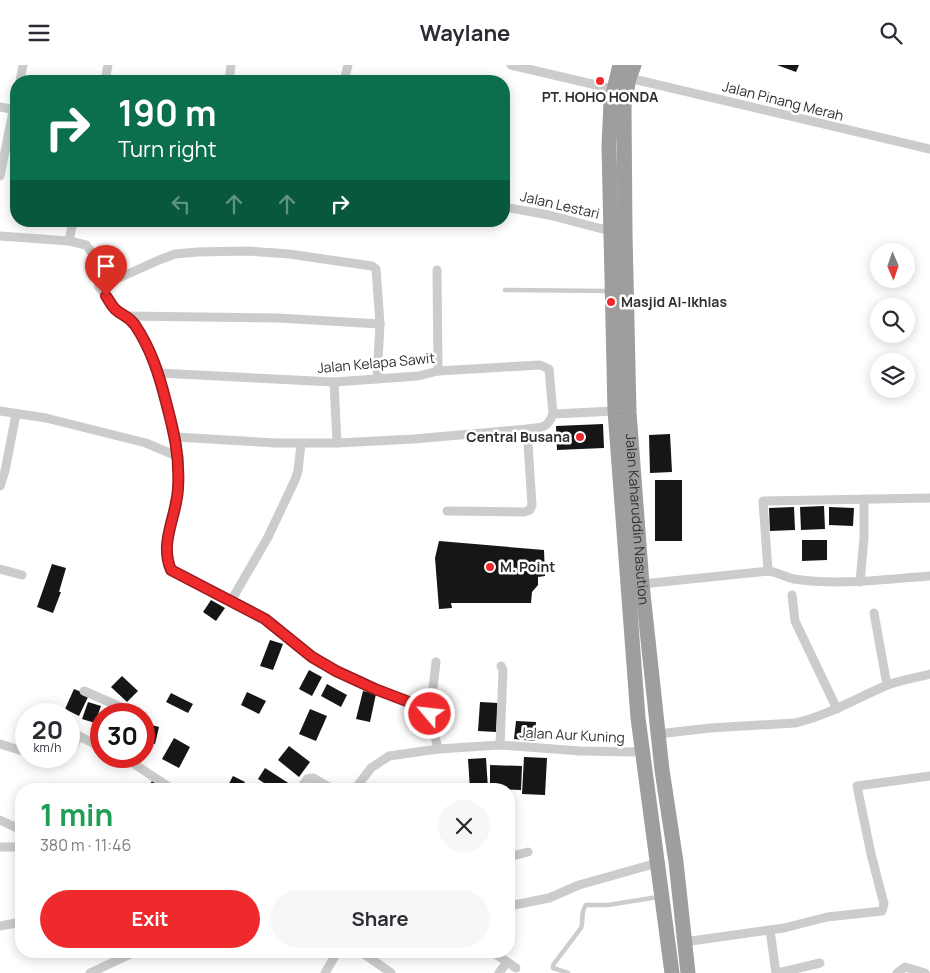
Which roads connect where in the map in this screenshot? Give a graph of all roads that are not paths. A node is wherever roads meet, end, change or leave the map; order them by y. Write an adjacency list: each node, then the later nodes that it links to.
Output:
1 (511, 65): 4 (street)
2 (620, 65): 4 (highway, Jalan Kaharuddin Nasution)
3 (631, 71): 6 (street, Jalan Pinang Merah); 34 (highway, Jalan Kaharuddin Nasution)
4 (613, 90): 10 (highway, Jalan Kaharuddin Nasution)
5 (10, 132): 7 (street)
6 (930, 149)
7 (0, 175)
8 (510, 208): 10 (street, Jalan Lestari)
9 (72, 227): 12 (street)
10 (610, 231): 16 (highway, Jalan Kaharuddin Nasution)
11 (0, 236): 12 (street)
12 (69, 241): 14 (street)
13 (437, 270): 19 (street)
14 (99, 287): 17 (street); 18 (street)
15 (505, 291): 16 (lane)
16 (611, 291): 24 (highway, Jalan Kaharuddin Nasution)
17 (127, 315): 18 (street); 20 (street)
18 (380, 324): 21 (street)
19 (438, 371): 21 (street, Jalan Kelapa Sawit); 26 (street, Jalan Kelapa Sawit)
20 (159, 373): 22 (street, Jalan Kelapa Sawit); 28 (street)
21 (377, 379): 22 (street, Jalan Kelapa Sawit)
22 (334, 382): 29 (street)
23 (0, 411): 25 (street)
24 (615, 411): 26 (street); 34 (highway, Jalan Kaharuddin Nasution)
25 (16, 414): 31 (street); 32 (street)
26 (553, 414): 27 (street)
27 (527, 429): 29 (street); 36 (street)
28 (176, 437): 30 (street); 31 (street)
29 (337, 443): 30 (street)
30 (301, 444): 44 (street)
31 (179, 457): 44 (street)
32 (0, 486)
33 (930, 498): 35 (street)
34 (628, 499): 42 (highway, Jalan Kaharuddin Nasution); 59 (highway, Jalan Kaharuddin Nasution)
35 (864, 499): 38 (street); 41 (street)
36 (448, 511)
37 (0, 569): 39 (street)
38 (768, 571): 41 (street); 42 (street)
39 (22, 575)
40 (930, 576): 41 (street)
41 (860, 582)
42 (642, 584): 54 (highway, Jalan Kaharuddin Nasution)
43 (792, 595): 52 (street)
44 (232, 601): 53 (street)
45 (874, 613): 49 (street)
46 (436, 662): 53 (street)
47 (501, 666): 56 (street, Jalan Aur Kuning)
48 (930, 674): 49 (street)
49 (887, 685): 52 (street)
50 (84, 691): 51 (street)
51 (112, 703)
52 (837, 709): 54 (street)
53 (430, 714): 58 (street)
54 (658, 734): 78 (highway, Jalan Kaharuddin Nasution)
55 (0, 744): 57 (street)
56 (500, 745): 58 (street, Jalan Aur Kuning); 59 (street, Jalan Aur Kuning)
57 (15, 749)
58 (438, 749): 65 (street, Jalan Aur Kuning)
59 (642, 751): 72 (highway, Jalan Kaharuddin Nasution)
60 (140, 768): 62 (street)
61 (930, 775): 77 (street)
62 (163, 783)
63 (304, 783): 64 (street)
64 (322, 783)
65 (360, 783)
66 (0, 819): 67 (street)
67 (15, 827)
68 (0, 847): 69 (street)
69 (15, 847)
70 (528, 852): 71 (street)
71 (515, 855)
72 (657, 863): 73 (highway, Jalan Kaharuddin Nasution); 74 (street)
73 (662, 897): 92 (lane); 93 (highway, Jalan Kaharuddin Nasution)
74 (515, 905)
75 (15, 923): 76 (street)
76 (0, 926)
77 (770, 930): 78 (street); 95 (street)
78 (684, 942): 94 (highway, Jalan Kaharuddin Nasution)
79 (111, 958): 85 (street)
80 (121, 958): 85 (street)
81 (334, 958): 89 (street)
82 (370, 958): 90 (street)
83 (501, 958): 84 (street)
84 (507, 962): 87 (street); 91 (street)
85 (110, 963): 88 (street)
86 (820, 963): 95 (street)
87 (516, 968)
88 (90, 973)
89 (326, 973)
90 (391, 973)
91 (500, 973)
92 (568, 973)
93 (672, 973)
94 (688, 973)
95 (777, 973)
96 (897, 973): 97 (street)
97 (925, 973)

